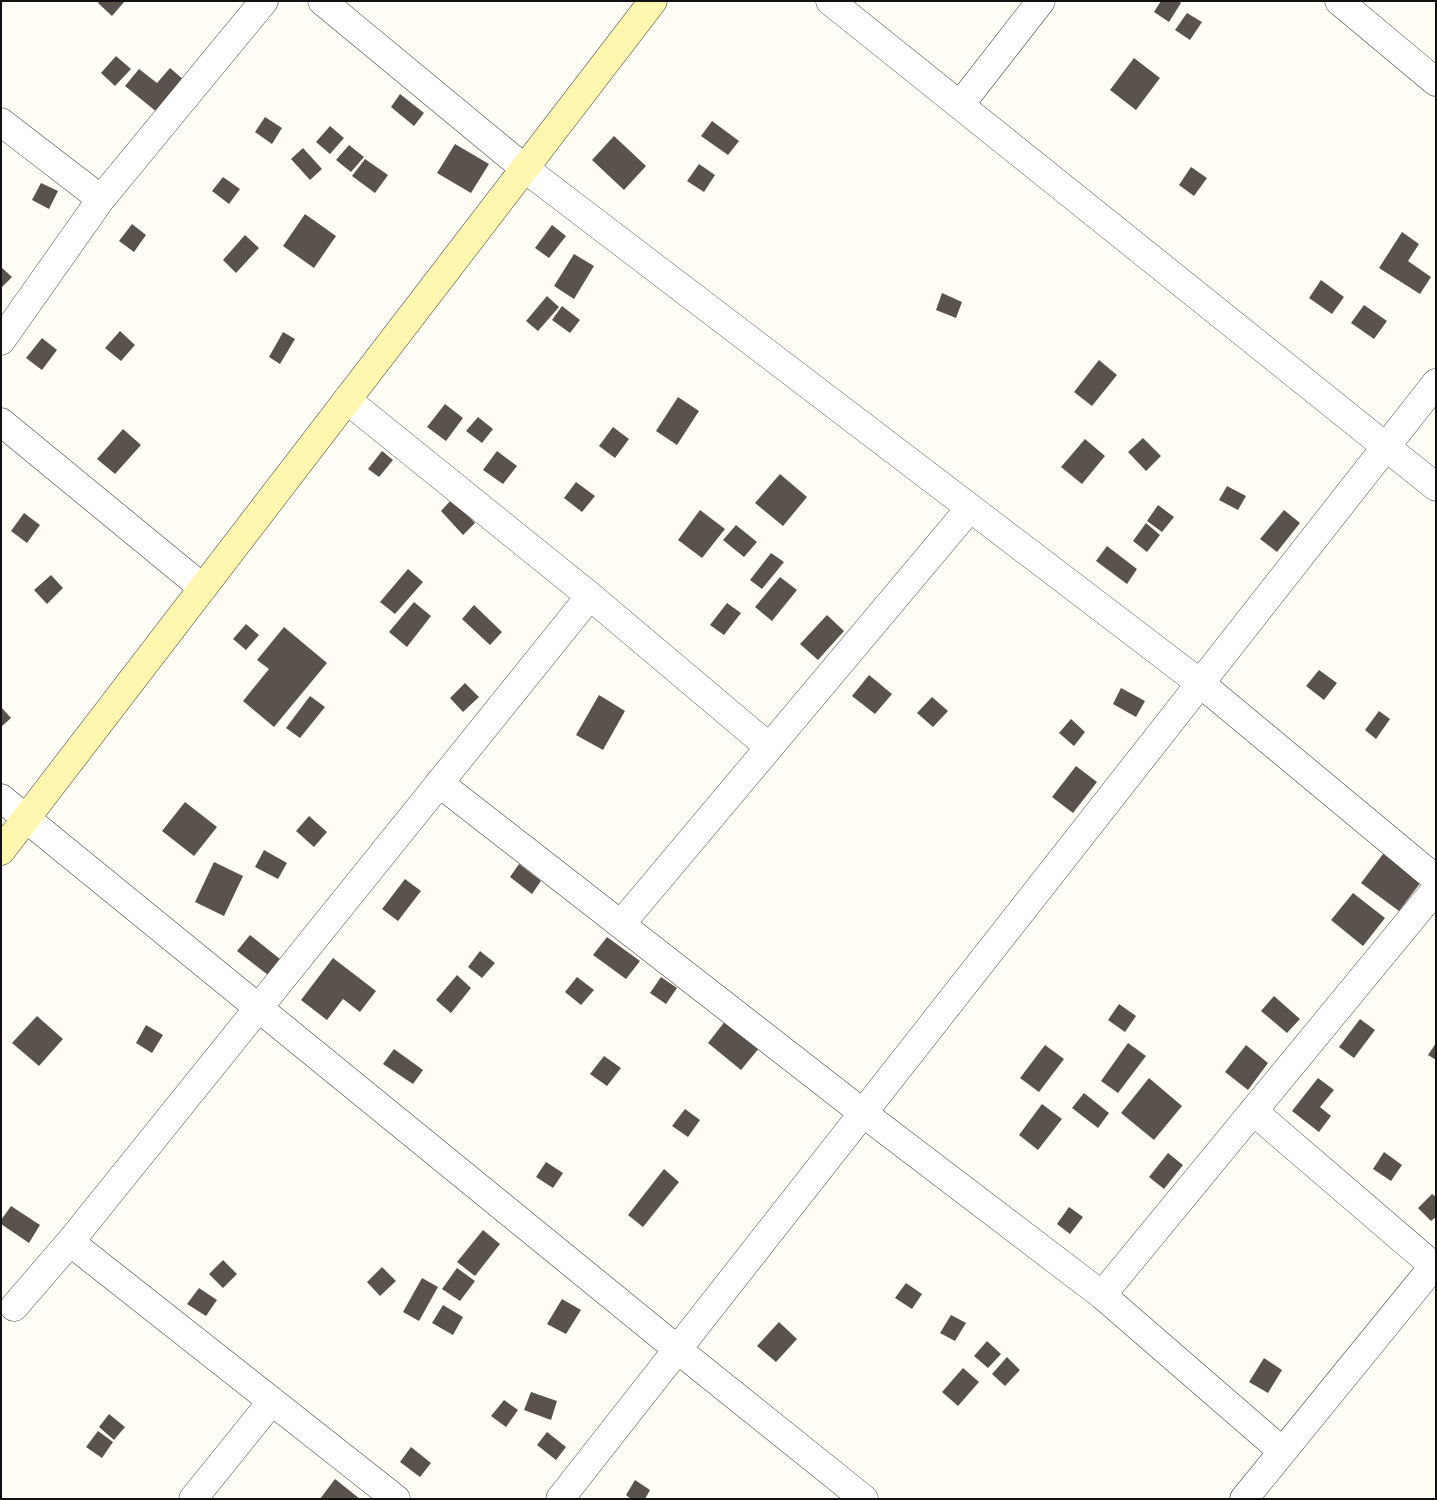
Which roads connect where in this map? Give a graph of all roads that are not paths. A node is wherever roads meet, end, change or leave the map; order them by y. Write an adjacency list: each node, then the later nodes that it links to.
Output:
1 (264, 1): 11 (street)
2 (322, 1): 10 (street)
3 (654, 1): 10 (main road)
4 (830, 1): 8 (street)
5 (1041, 1): 8 (street)
6 (1340, 1): 7 (street)
7 (1436, 82)
8 (960, 105): 16 (street)
9 (1, 122): 11 (street)
10 (524, 168): 14 (main road); 18 (street)
11 (101, 199): 12 (street)
12 (1, 341)
13 (1436, 383): 16 (street)
14 (347, 400): 19 (main road); 20 (street)
15 (1, 422): 19 (street)
16 (1385, 447): 17 (street); 21 (street)
17 (1436, 487)
18 (970, 508): 21 (street); 22 (street)
19 (203, 588): 25 (main road)
20 (590, 596): 22 (street); 23 (street)
21 (1200, 683): 27 (street); 32 (street)
22 (769, 747): 29 (street)
23 (439, 783): 29 (street); 30 (street)
24 (1, 798): 25 (street)
25 (27, 818): 26 (main road); 30 (street)
26 (1, 851)
27 (1436, 879)
28 (1436, 889): 31 (street)
29 (621, 924): 32 (street)
30 (258, 1007): 33 (street); 37 (street)
31 (1253, 1111): 34 (street); 35 (street)
32 (863, 1113): 35 (street); 37 (street)
33 (70, 1242): 36 (street); 38 (street)
34 (1435, 1266): 39 (street)
35 (1102, 1295): 39 (street)
36 (14, 1308)
37 (678, 1349): 42 (street); 43 (street)
38 (272, 1401): 40 (street); 41 (street)
39 (1282, 1451): 44 (street)
40 (193, 1499)
41 (396, 1499)
42 (560, 1499)
43 (864, 1499)
44 (1244, 1499)

